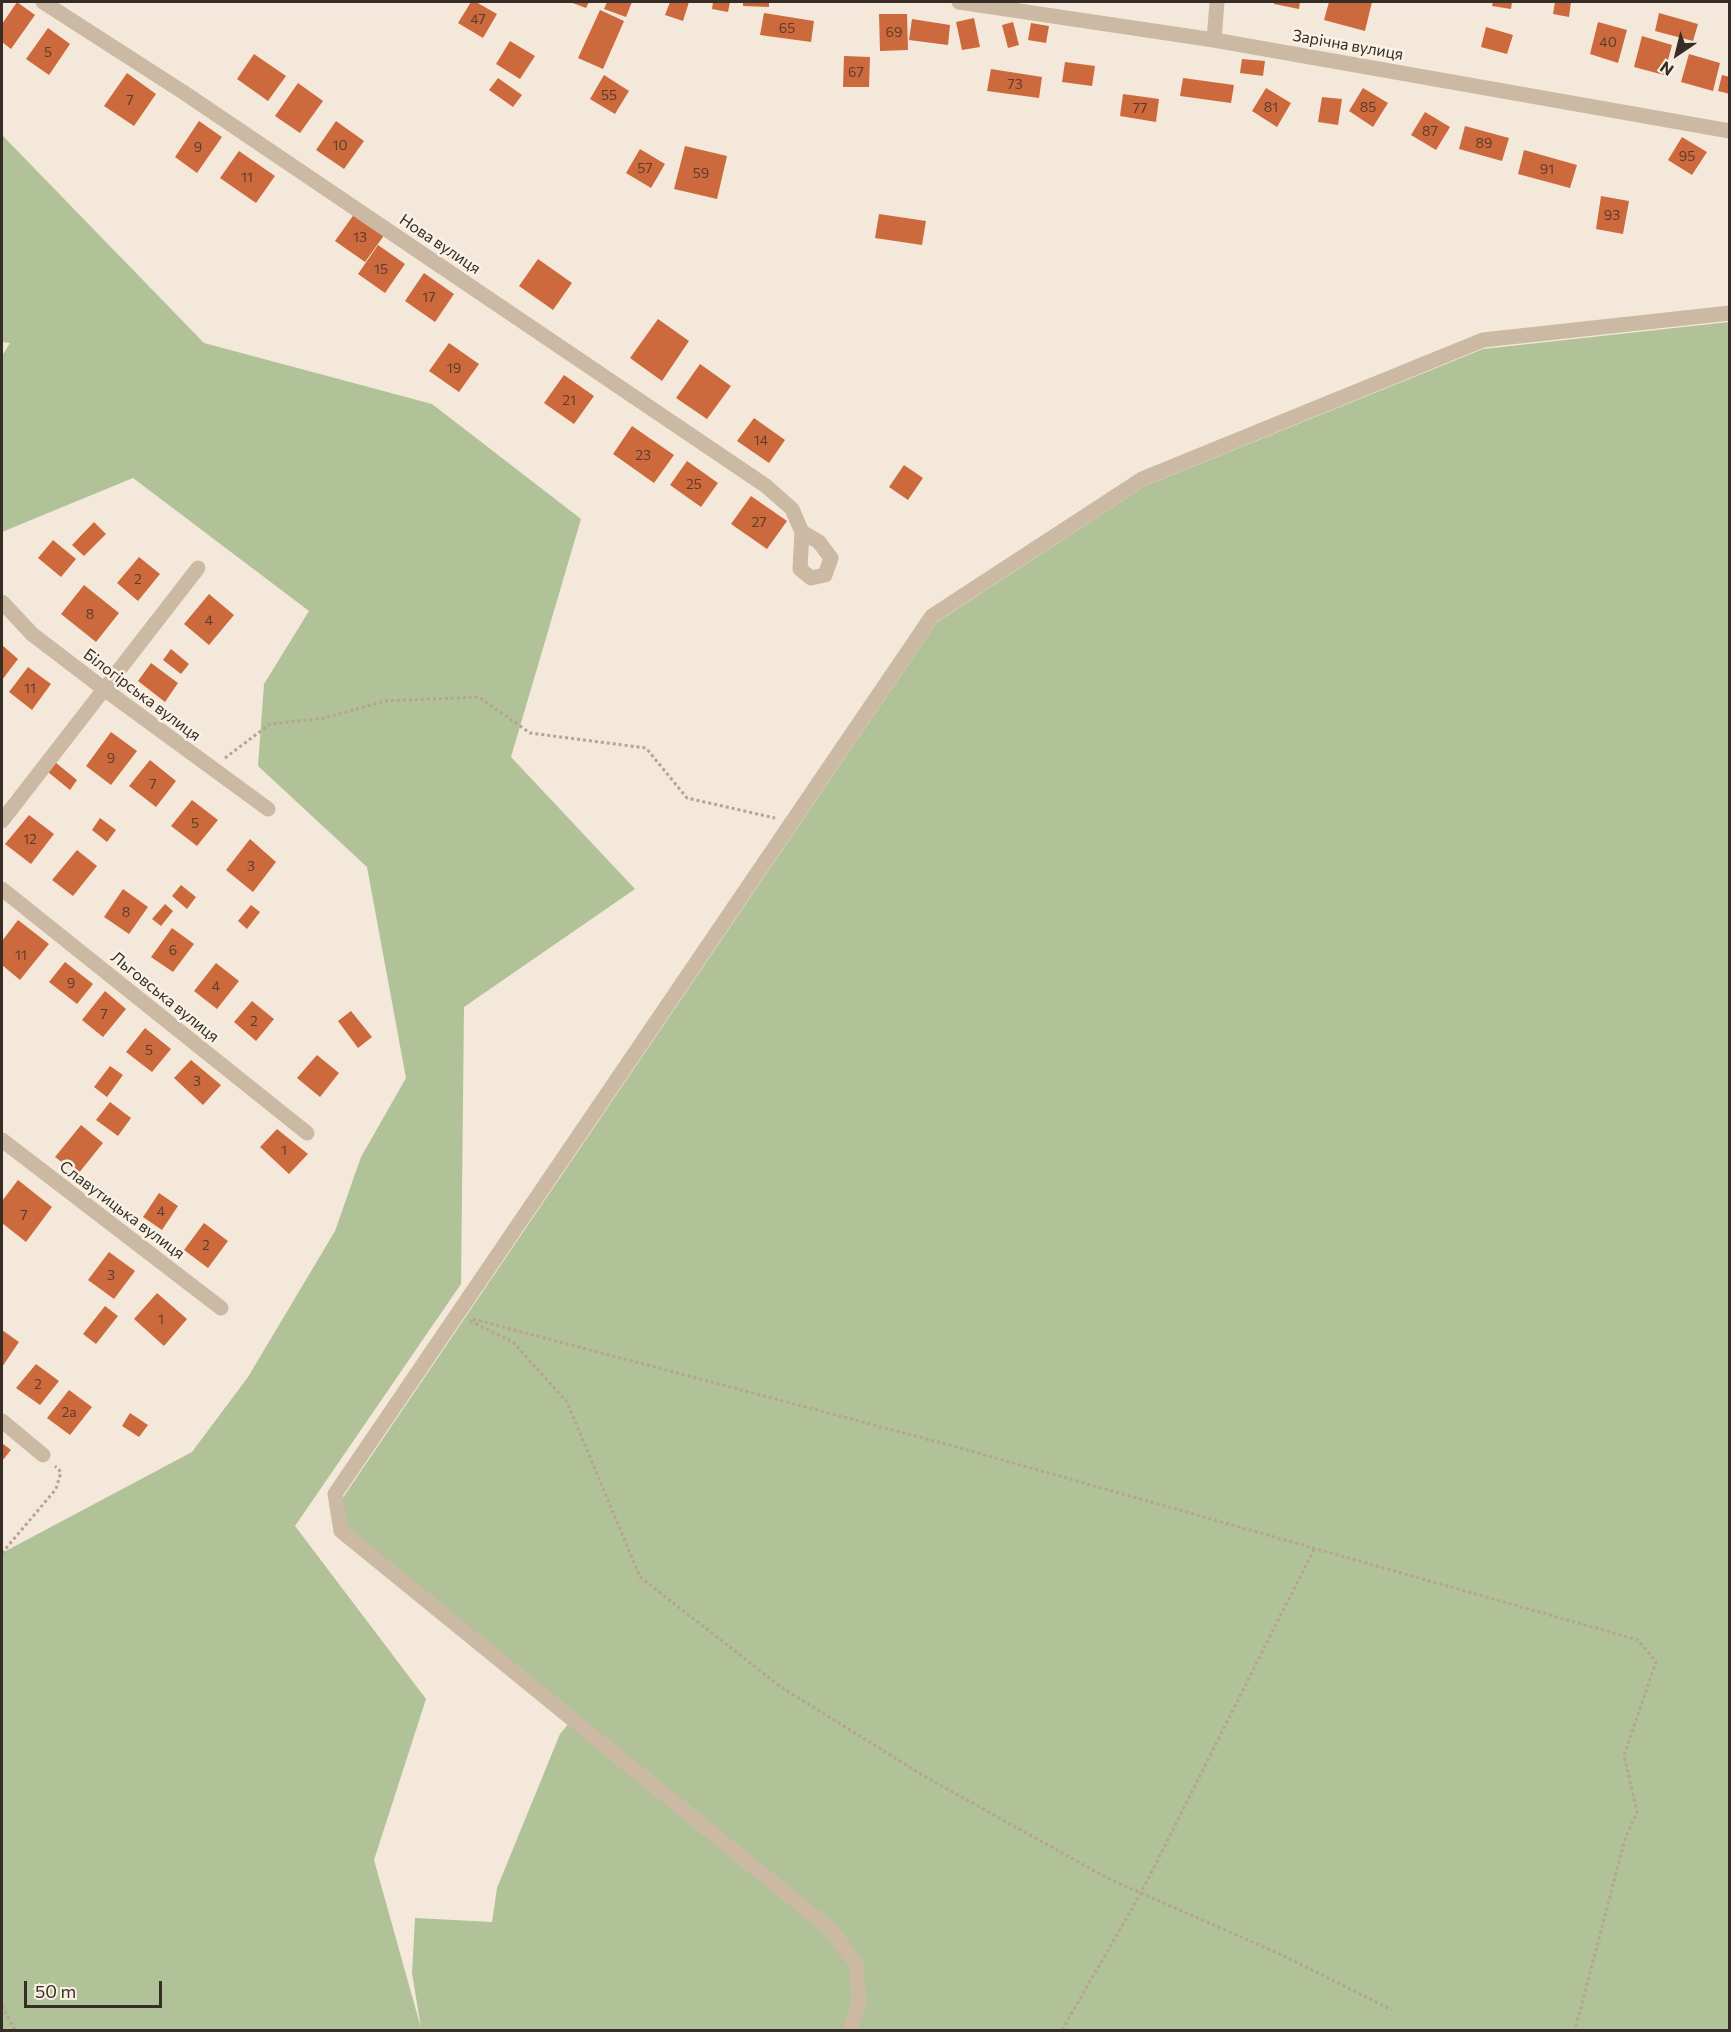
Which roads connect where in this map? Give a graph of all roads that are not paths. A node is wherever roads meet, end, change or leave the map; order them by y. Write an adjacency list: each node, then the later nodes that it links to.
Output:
1 (43, 2): 7 (street, Нова вулиця)
2 (959, 2): 4 (street, Зарічна вулиця)
3 (1217, 2): 4 (street)
4 (1214, 40): 5 (street, Зарічна вулиця)
5 (1730, 131)
6 (1730, 313): 19 (street)
7 (801, 532)
8 (198, 568): 10 (street)
9 (2, 602): 10 (street, Білогірська вулиця)
10 (104, 689): 11 (street, Білогірська вулиця); 12 (street)
11 (268, 809)
12 (2, 821)
13 (2, 889): 14 (street, Льговська вулиця)
14 (307, 1133)
15 (2, 1140): 16 (street, Славутицька вулиця)
16 (221, 1308)
17 (2, 1421): 18 (street)
18 (43, 1455)
19 (850, 2031)

